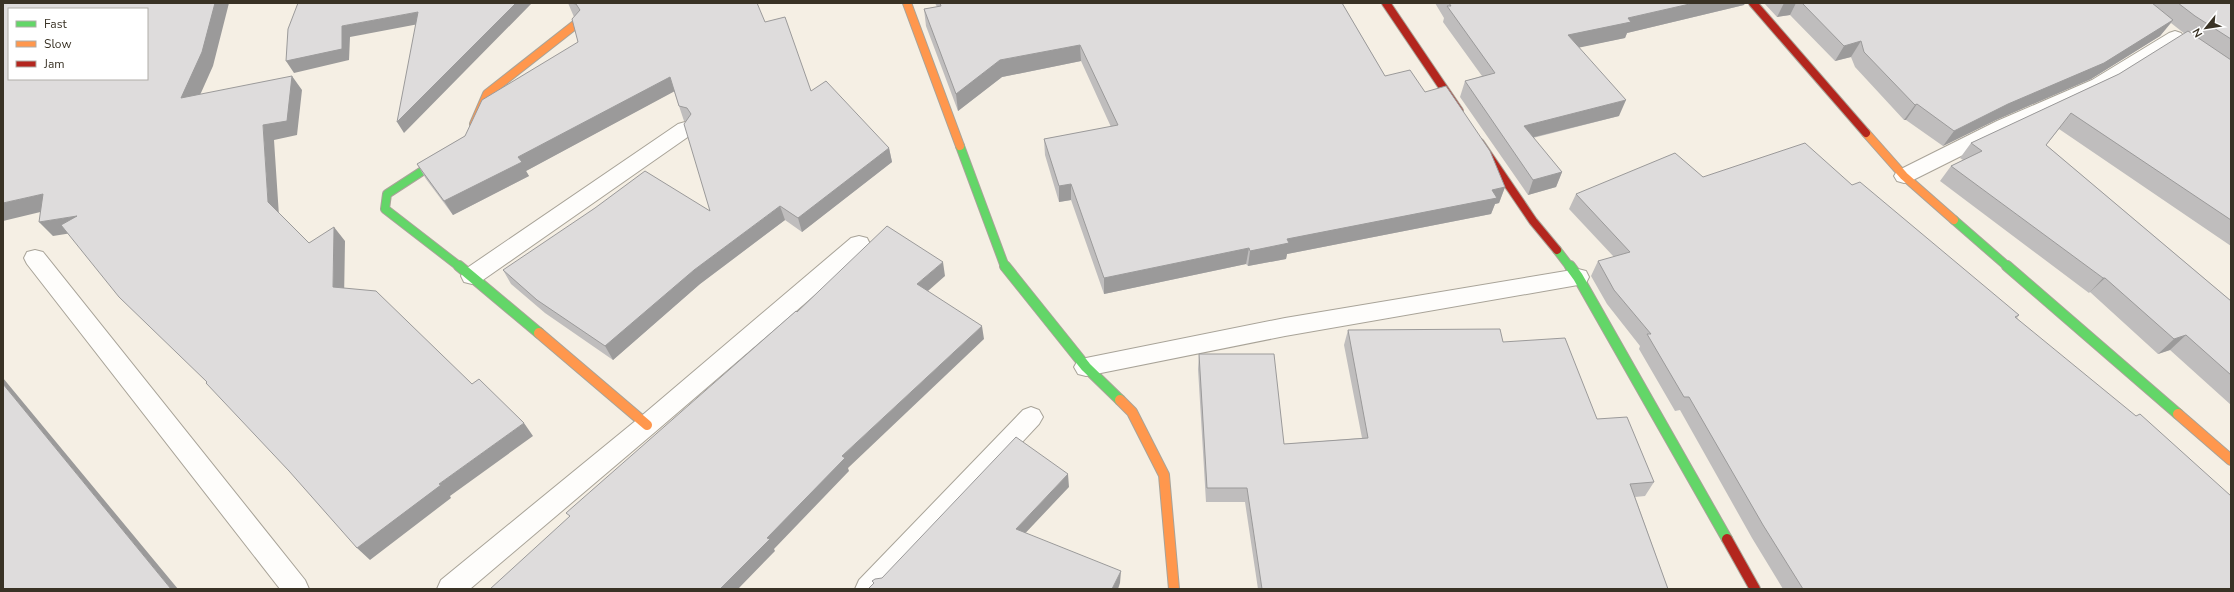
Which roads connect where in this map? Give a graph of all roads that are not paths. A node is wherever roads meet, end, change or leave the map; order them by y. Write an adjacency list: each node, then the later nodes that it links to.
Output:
1 (907, 3): 16 (street)
2 (1386, 3): 6 (street)
3 (1753, 3): 11 (street)
4 (576, 24): 8 (street)
5 (2175, 37): 11 (street)
6 (1466, 122)
7 (685, 129): 14 (street)
8 (471, 130)
9 (1475, 135): 15 (street)
10 (458, 148): 14 (street)
11 (1904, 176): 19 (street)
12 (859, 244): 18 (street)
13 (35, 258): 20 (street)
14 (472, 276): 18 (street)
15 (1578, 277): 16 (street); 24 (street)
16 (1086, 367): 23 (street)
17 (1030, 417): 22 (street)
18 (647, 425): 21 (street)
19 (2231, 460)
20 (296, 589)
21 (450, 589)
22 (868, 589)
23 (1174, 589)
24 (1755, 589)

